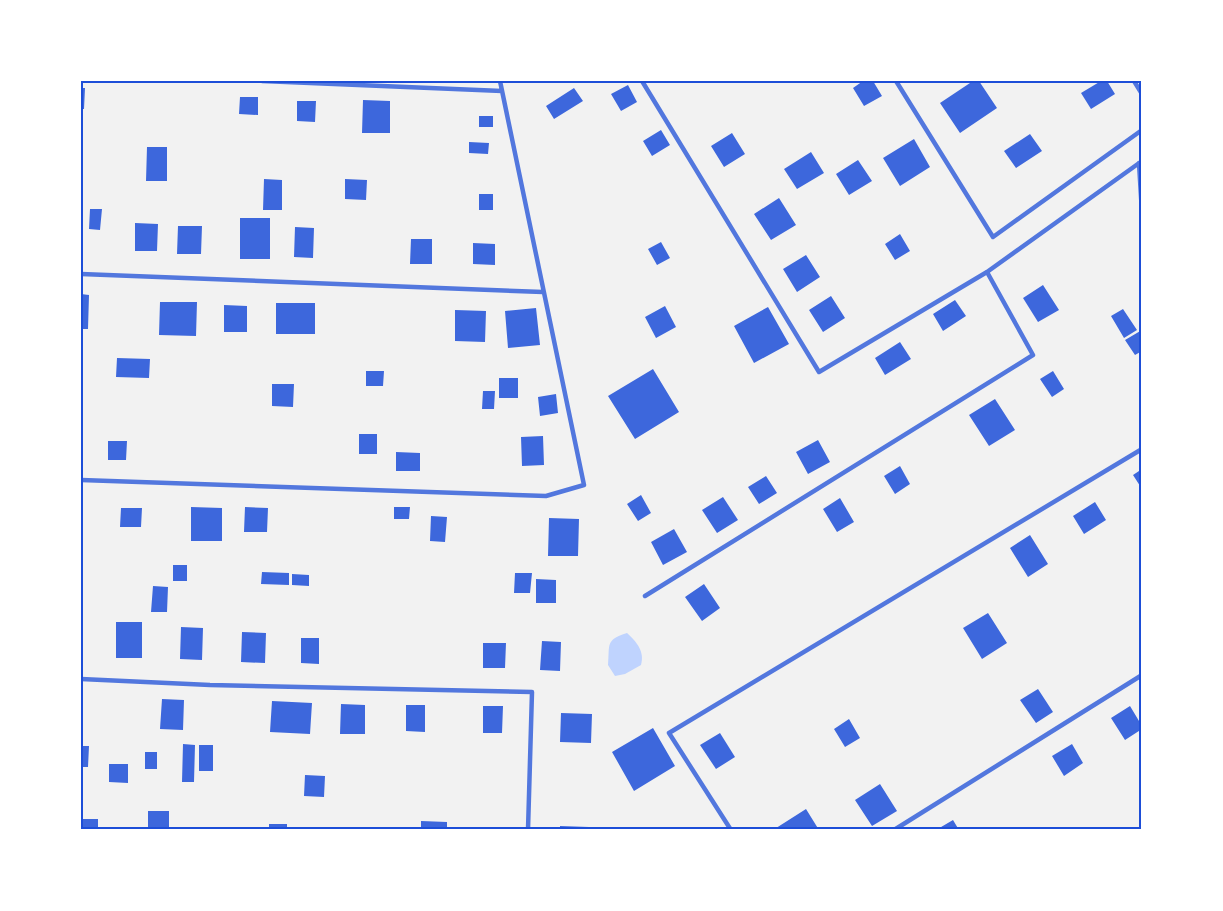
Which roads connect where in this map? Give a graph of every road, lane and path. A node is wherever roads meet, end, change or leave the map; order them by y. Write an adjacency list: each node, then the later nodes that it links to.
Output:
1 (262, 81): 6 (lane)
2 (501, 81): 6 (lane)
3 (642, 81): 11 (lane)
4 (896, 81): 8 (lane)
5 (1134, 81): 7 (lane)
6 (502, 90): 13 (lane)
7 (1142, 94)
8 (1142, 130)
9 (1140, 162): 10 (lane); 11 (lane)
10 (1142, 213)
11 (987, 272): 16 (lane)
12 (81, 274): 13 (lane)
13 (543, 292): 15 (lane)
14 (1142, 449): 20 (lane)
15 (81, 480)
16 (645, 596)
17 (1142, 675): 21 (lane)
18 (81, 679): 19 (lane)
19 (528, 830)
20 (731, 830)
21 (894, 830)

